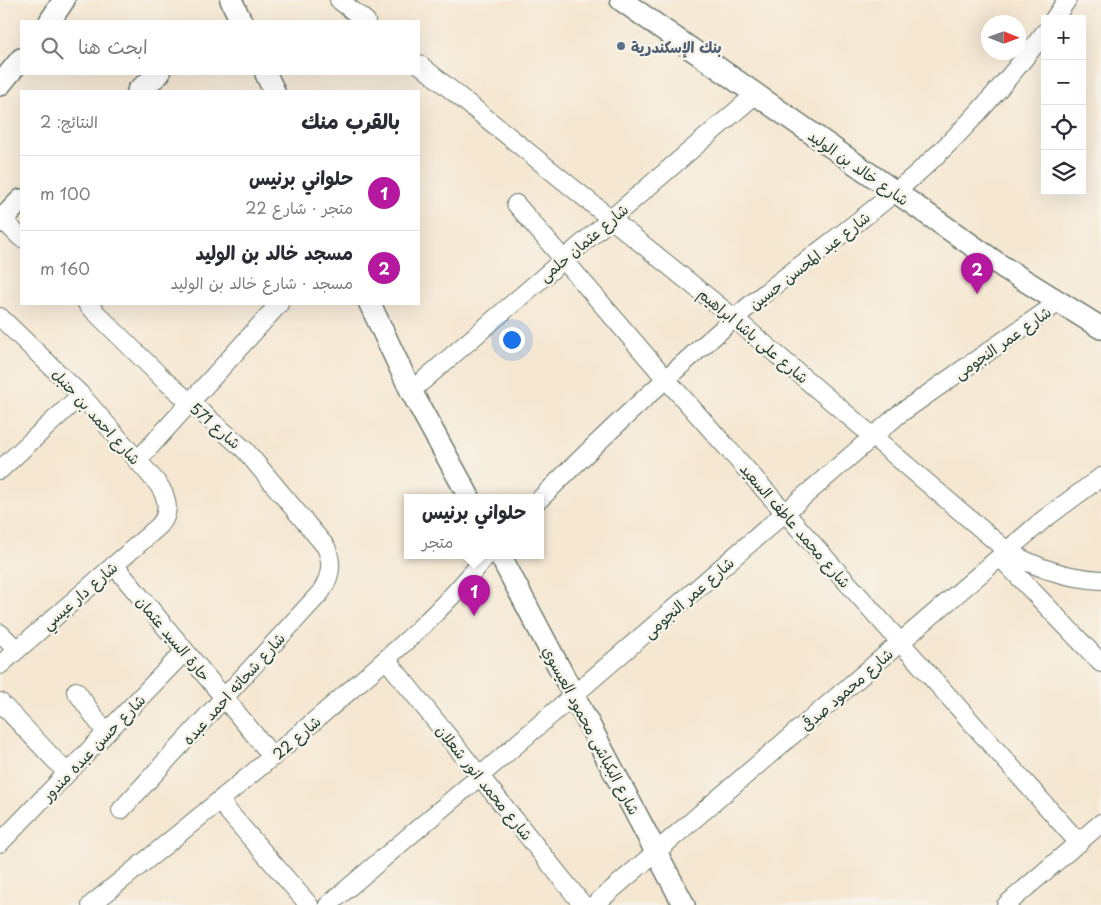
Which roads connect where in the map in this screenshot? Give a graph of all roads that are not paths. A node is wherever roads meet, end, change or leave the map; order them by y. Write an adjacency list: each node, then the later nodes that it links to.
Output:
1 (64, 0): 7 (street)
2 (231, 0): 8 (street)
3 (339, 0): 9 (street)
4 (621, 0): 18 (street, شارع خالد بن الوليد)
5 (1067, 0): 6 (street)
6 (1057, 15)
7 (51, 20)
8 (241, 20)
9 (365, 20)
10 (1041, 37): 19 (street, شارع عبد المحسن حسين)
11 (20, 60): 15 (street)
12 (420, 65): 22 (street, شارع على باشا ابراهيم)
13 (158, 75): 16 (street)
14 (266, 75): 17 (street)
15 (0, 86)
16 (139, 90)
17 (274, 90)
18 (756, 94): 19 (street, شارع خالد بن الوليد); 22 (street, شارع عثمان حلمى)
19 (895, 192): 26 (street, شارع خالد بن الوليد); 31 (street, شارع عبد المحسن حسين)
20 (20, 201): 23 (street)
21 (516, 204): 25 (street, شارع محمد عاطف السعيد)
22 (612, 218): 25 (street, شارع عثمان حلمى); 31 (street, شارع على باشا ابراهيم)
23 (1, 220): 24 (street)
24 (20, 237)
25 (563, 258): 33 (street, شارع محمد عاطف السعيد); 34 (street, شارع عثمان حلمى)
26 (1059, 302): 32 (street, شارع خالد بن الوليد); 37 (street, شارع عمر النجومى)
27 (88, 305): 36 (street, شارع 571)
28 (278, 305): 36 (street)
29 (370, 305): 34 (street)
30 (0, 317): 35 (street, شارع احمد بن حنبل)
31 (735, 318): 33 (street, شارع عبد المحسن حسين); 37 (street, شارع على باشا ابراهيم)
32 (1101, 328)
33 (666, 379): 42 (street, شارع عبد المحسن حسين); 43 (street, شارع محمد عاطف السعيد)
34 (411, 391): 41 (street)
35 (81, 395): 38 (street, شارع احمد بن حنبل); 39 (street)
36 (190, 403): 38 (street); 46 (street, شارع 571)
37 (873, 436): 43 (street, شارع عمر النجومى); 45 (street, شارع على باشا ابراهيم)
38 (138, 461): 44 (street, شارع احمد بن حنبل)
39 (0, 470)
40 (1101, 478): 45 (street, شارع محمود صدقى)
41 (467, 494)
42 (544, 495)
43 (786, 513): 52 (street, شارع محمد عاطف السعيد); 59 (street, شارع عمر النجومى)
44 (159, 526): 49 (street, شارع دار عيسي)
45 (1003, 554): 50 (street, شارع على باشا ابراهيم); 52 (street, شارع محمود صدقى); 56 (street)
46 (330, 558): 60 (street, شارع شحاته احمد عبده)
47 (483, 559): 55 (street, شارع 22)
48 (502, 559): 59 (street, شارع البكباشى محمود العيسوي)
49 (114, 565): 53 (street, شارع دار عيسي); 54 (street, حارة السيد عثمان)
50 (1101, 580)
51 (0, 633): 53 (street)
52 (900, 643): 69 (street, شارع محمد عاطف السعيد); 71 (street, شارع محمود صدقى)
53 (16, 650): 57 (street, شارع دار عيسي)
54 (185, 651): 60 (street, حارة السيد عثمان); 62 (street, شارع حسن عبده مندور)
55 (386, 659): 63 (street, شارع 22); 65 (street, شارع محمد انور شعلان)
56 (1101, 663)
57 (0, 665)
58 (76, 691): 62 (street)
59 (575, 694): 65 (street, شارع عمر النجومى); 71 (street, شارع البكباشى محمود العيسوي)
60 (224, 698): 63 (street, حارة السيد عثمان); 67 (street, شارع شحاته احمد عبده)
61 (0, 702): 64 (street)
62 (106, 733): 64 (street, شارع حسن عبده مندور)
63 (273, 756): 66 (street, شارع 22)
64 (67, 773): 70 (street, شارع حسن عبده مندور)
65 (480, 776): 74 (street, شارع عمر النجومى); 75 (street, شارع محمد انور شعلان)
66 (219, 801): 72 (street, شارع 22); 73 (street)
67 (121, 810)
68 (1101, 823): 69 (street)
69 (1079, 842): 78 (street)
70 (0, 843)
71 (656, 852): 76 (street, شارع محمود صدقى); 77 (street, شارع البكباشى محمود العيسوي)
72 (91, 905)
73 (309, 905)
74 (328, 905)
75 (583, 905)
76 (594, 905)
77 (684, 905)
78 (1006, 905)

